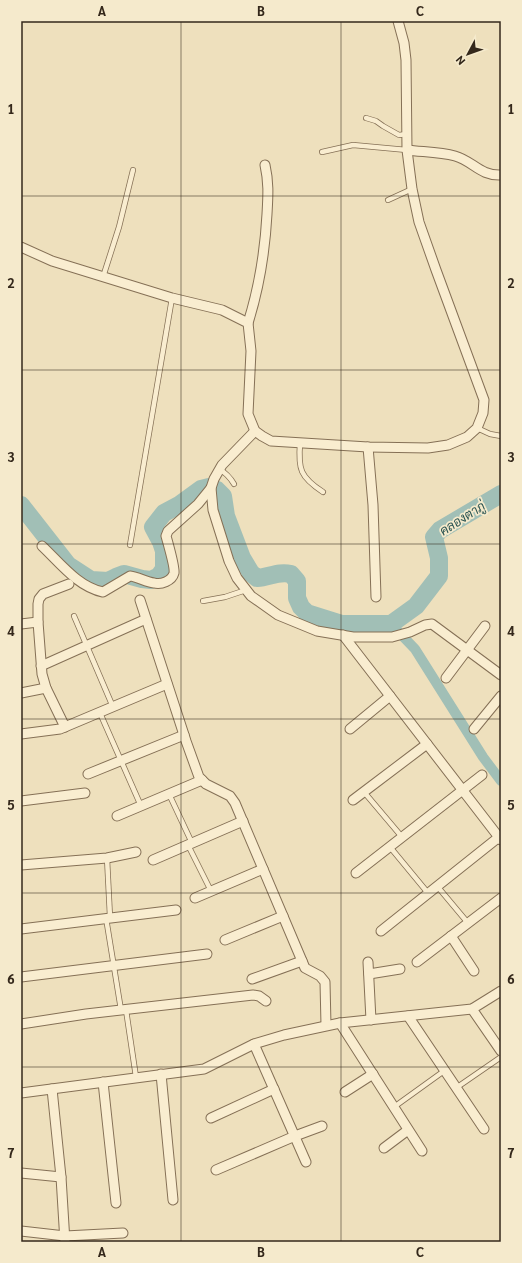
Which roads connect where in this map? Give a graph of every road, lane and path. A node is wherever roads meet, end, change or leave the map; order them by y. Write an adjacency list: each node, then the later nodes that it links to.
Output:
1 (398, 21): 3 (street)
2 (366, 118): 3 (lane)
3 (407, 134): 4 (street)
4 (407, 150): 5 (lane); 8 (street); 9 (street)
5 (322, 152)
6 (265, 165): 14 (street)
7 (133, 170): 12 (lane)
8 (501, 175)
9 (412, 189): 10 (lane); 15 (street)
10 (388, 200)
11 (21, 247): 12 (street)
12 (103, 277): 13 (street)
13 (172, 298): 14 (street); 24 (lane)
14 (248, 323): 16 (street)
15 (477, 428): 17 (lane); 19 (street)
16 (255, 430): 18 (street); 20 (street)
17 (501, 436)
18 (300, 443): 19 (street); 23 (lane)
19 (368, 447): 28 (street)
20 (219, 469): 21 (lane); 22 (street)
21 (234, 484)
22 (211, 488): 25 (street); 27 (street)
23 (324, 492)
24 (130, 545)
25 (42, 546)
26 (69, 584): 34 (street)
27 (246, 590): 30 (lane); 36 (street)
28 (376, 597)
29 (140, 600): 32 (street)
30 (203, 601)
31 (74, 616): 37 (lane)
32 (146, 619): 37 (street); 42 (street)
33 (23, 622): 34 (street)
34 (38, 622): 39 (street)
35 (485, 626): 38 (street)
36 (343, 635): 38 (street); 45 (street)
37 (87, 646): 39 (street); 47 (lane)
38 (467, 650): 40 (street); 41 (street)
39 (41, 666): 43 (street)
40 (501, 675)
41 (446, 678)
42 (167, 684): 47 (street); 53 (street)
43 (46, 688): 44 (street); 49 (street)
44 (21, 693)
45 (390, 696): 50 (street); 54 (street)
46 (501, 696): 51 (street)
47 (113, 707): 48 (street)
48 (100, 713): 49 (street); 55 (lane)
49 (65, 727): 52 (street)
50 (350, 729)
51 (474, 729)
52 (21, 734)
53 (184, 735): 55 (street); 58 (street)
54 (427, 744): 59 (street); 60 (street)
55 (121, 761): 56 (street); 65 (lane)
56 (88, 774)
57 (482, 775): 59 (street)
58 (202, 780): 62 (street); 67 (street)
59 (462, 790): 68 (street); 69 (street)
60 (364, 792): 63 (street); 69 (lane)
61 (85, 793): 64 (street)
62 (169, 794): 65 (street); 70 (lane)
63 (353, 800)
64 (21, 801)
65 (141, 806): 66 (street)
66 (118, 816)
67 (243, 821): 70 (street); 76 (street)
68 (499, 833): 78 (street)
69 (402, 837): 71 (street)
70 (190, 844): 74 (street); 79 (lane)
71 (390, 846): 77 (street); 80 (lane)
72 (136, 852): 73 (street)
73 (107, 858): 75 (street); 85 (lane)
74 (153, 860)
75 (21, 865)
76 (263, 869): 79 (street); 84 (street)
77 (356, 873)
78 (437, 886): 80 (street); 86 (lane)
79 (211, 891): 81 (street)
80 (428, 893): 88 (street)
81 (195, 898)
82 (501, 898): 86 (street)
83 (176, 910): 85 (street)
84 (283, 916): 90 (street); 92 (street)
85 (108, 918): 87 (street); 95 (lane)
86 (468, 923): 89 (street)
87 (21, 929)
88 (381, 930)
89 (451, 936): 94 (street); 97 (street)
90 (225, 940)
91 (207, 954): 95 (street)
92 (302, 961): 100 (street); 109 (street)
93 (368, 962): 98 (street)
94 (417, 962)
95 (114, 965): 99 (street); 104 (lane)
96 (400, 969): 98 (street)
97 (474, 971)
98 (369, 974): 106 (street)
99 (21, 977)
100 (252, 979)
101 (501, 991): 103 (street)
102 (266, 1001): 104 (street)
103 (472, 1009): 105 (street); 111 (street)
104 (124, 1010): 108 (street); 116 (lane)
105 (408, 1016): 106 (street); 113 (street)
106 (371, 1020): 107 (street)
107 (340, 1023): 109 (street); 115 (street)
108 (21, 1024)
109 (326, 1025): 110 (street)
110 (254, 1044): 114 (street); 119 (street)
111 (501, 1050)
112 (501, 1057): 120 (lane)
113 (444, 1071): 120 (street); 123 (lane)
114 (161, 1074): 116 (street); 135 (street)
115 (373, 1074): 121 (street); 123 (street)
116 (136, 1077): 117 (street)
117 (103, 1082): 118 (street); 136 (street)
118 (52, 1089): 122 (street); 134 (street)
119 (274, 1089): 124 (street); 128 (street)
120 (456, 1089): 126 (street)
121 (345, 1092)
122 (21, 1093)
123 (394, 1107): 127 (street)
124 (211, 1118)
125 (322, 1126): 128 (street)
126 (484, 1129)
127 (408, 1130): 129 (street); 130 (street)
128 (295, 1136): 131 (street); 132 (street)
129 (384, 1148)
130 (422, 1151)
131 (306, 1162)
132 (216, 1170)
133 (21, 1173): 134 (street)
134 (60, 1177): 139 (street)
135 (173, 1200)
136 (116, 1203)
137 (21, 1232): 139 (street)
138 (123, 1233): 139 (street)
139 (65, 1239)

